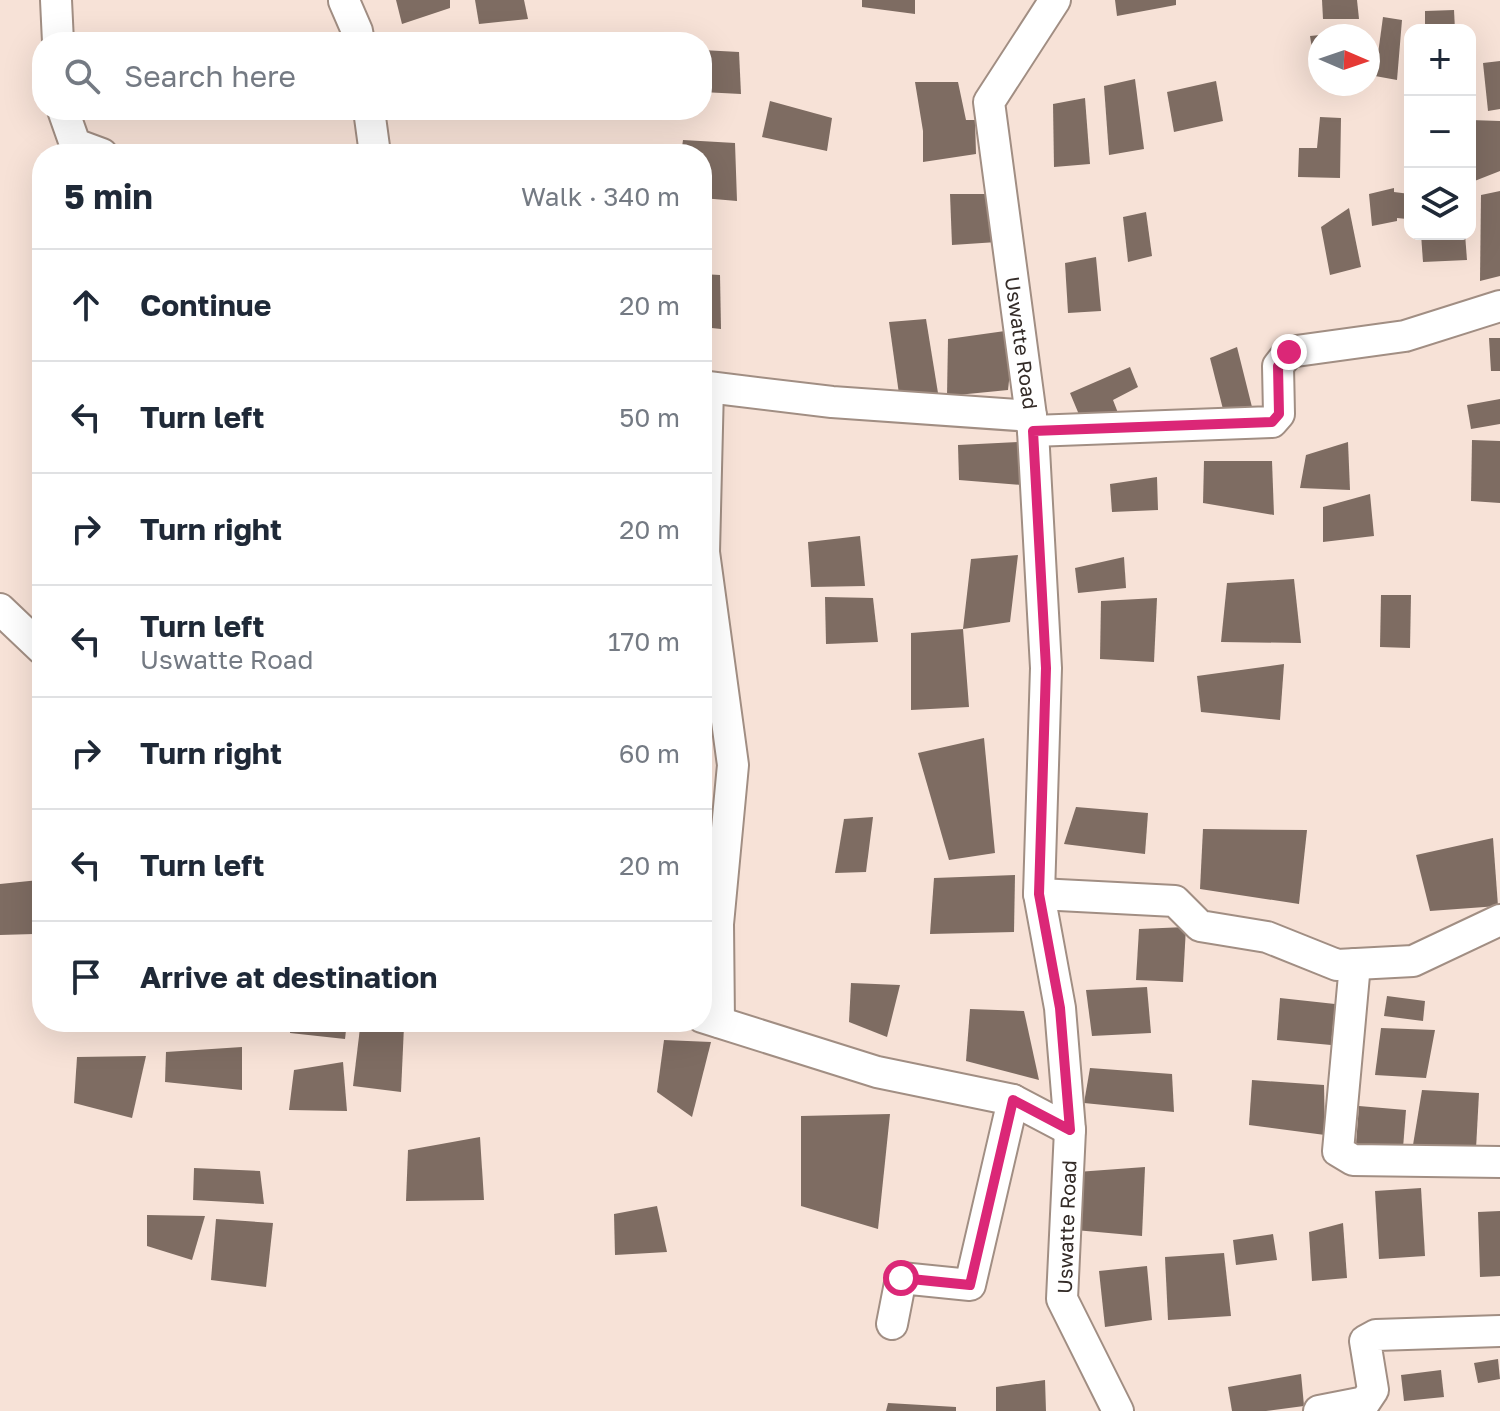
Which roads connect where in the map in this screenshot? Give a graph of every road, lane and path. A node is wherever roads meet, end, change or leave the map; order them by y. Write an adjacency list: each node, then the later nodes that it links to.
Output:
1 (56, 0): 4 (street)
2 (1055, 0): 12 (street, Uswatte Road)
3 (344, 1): 5 (street)
4 (58, 32)
5 (357, 32)
6 (67, 120): 8 (street)
7 (370, 120): 9 (street)
8 (75, 144)
9 (374, 144)
10 (1500, 306): 12 (street)
11 (712, 387): 12 (street)
12 (1032, 424): 16 (street, Uswatte Road)
13 (0, 609): 15 (street)
14 (712, 611): 19 (street)
15 (32, 639)
16 (1039, 894): 18 (street); 22 (street, Uswatte Road)
17 (1500, 920): 18 (street)
18 (1355, 964): 23 (street)
19 (712, 996)
20 (712, 1021): 21 (street)
21 (1013, 1100): 22 (street); 24 (street)
22 (1070, 1130): 26 (street, Uswatte Road)
23 (1500, 1162)
24 (892, 1324)
25 (1500, 1331): 27 (street)
26 (1118, 1411)
27 (1319, 1411)

